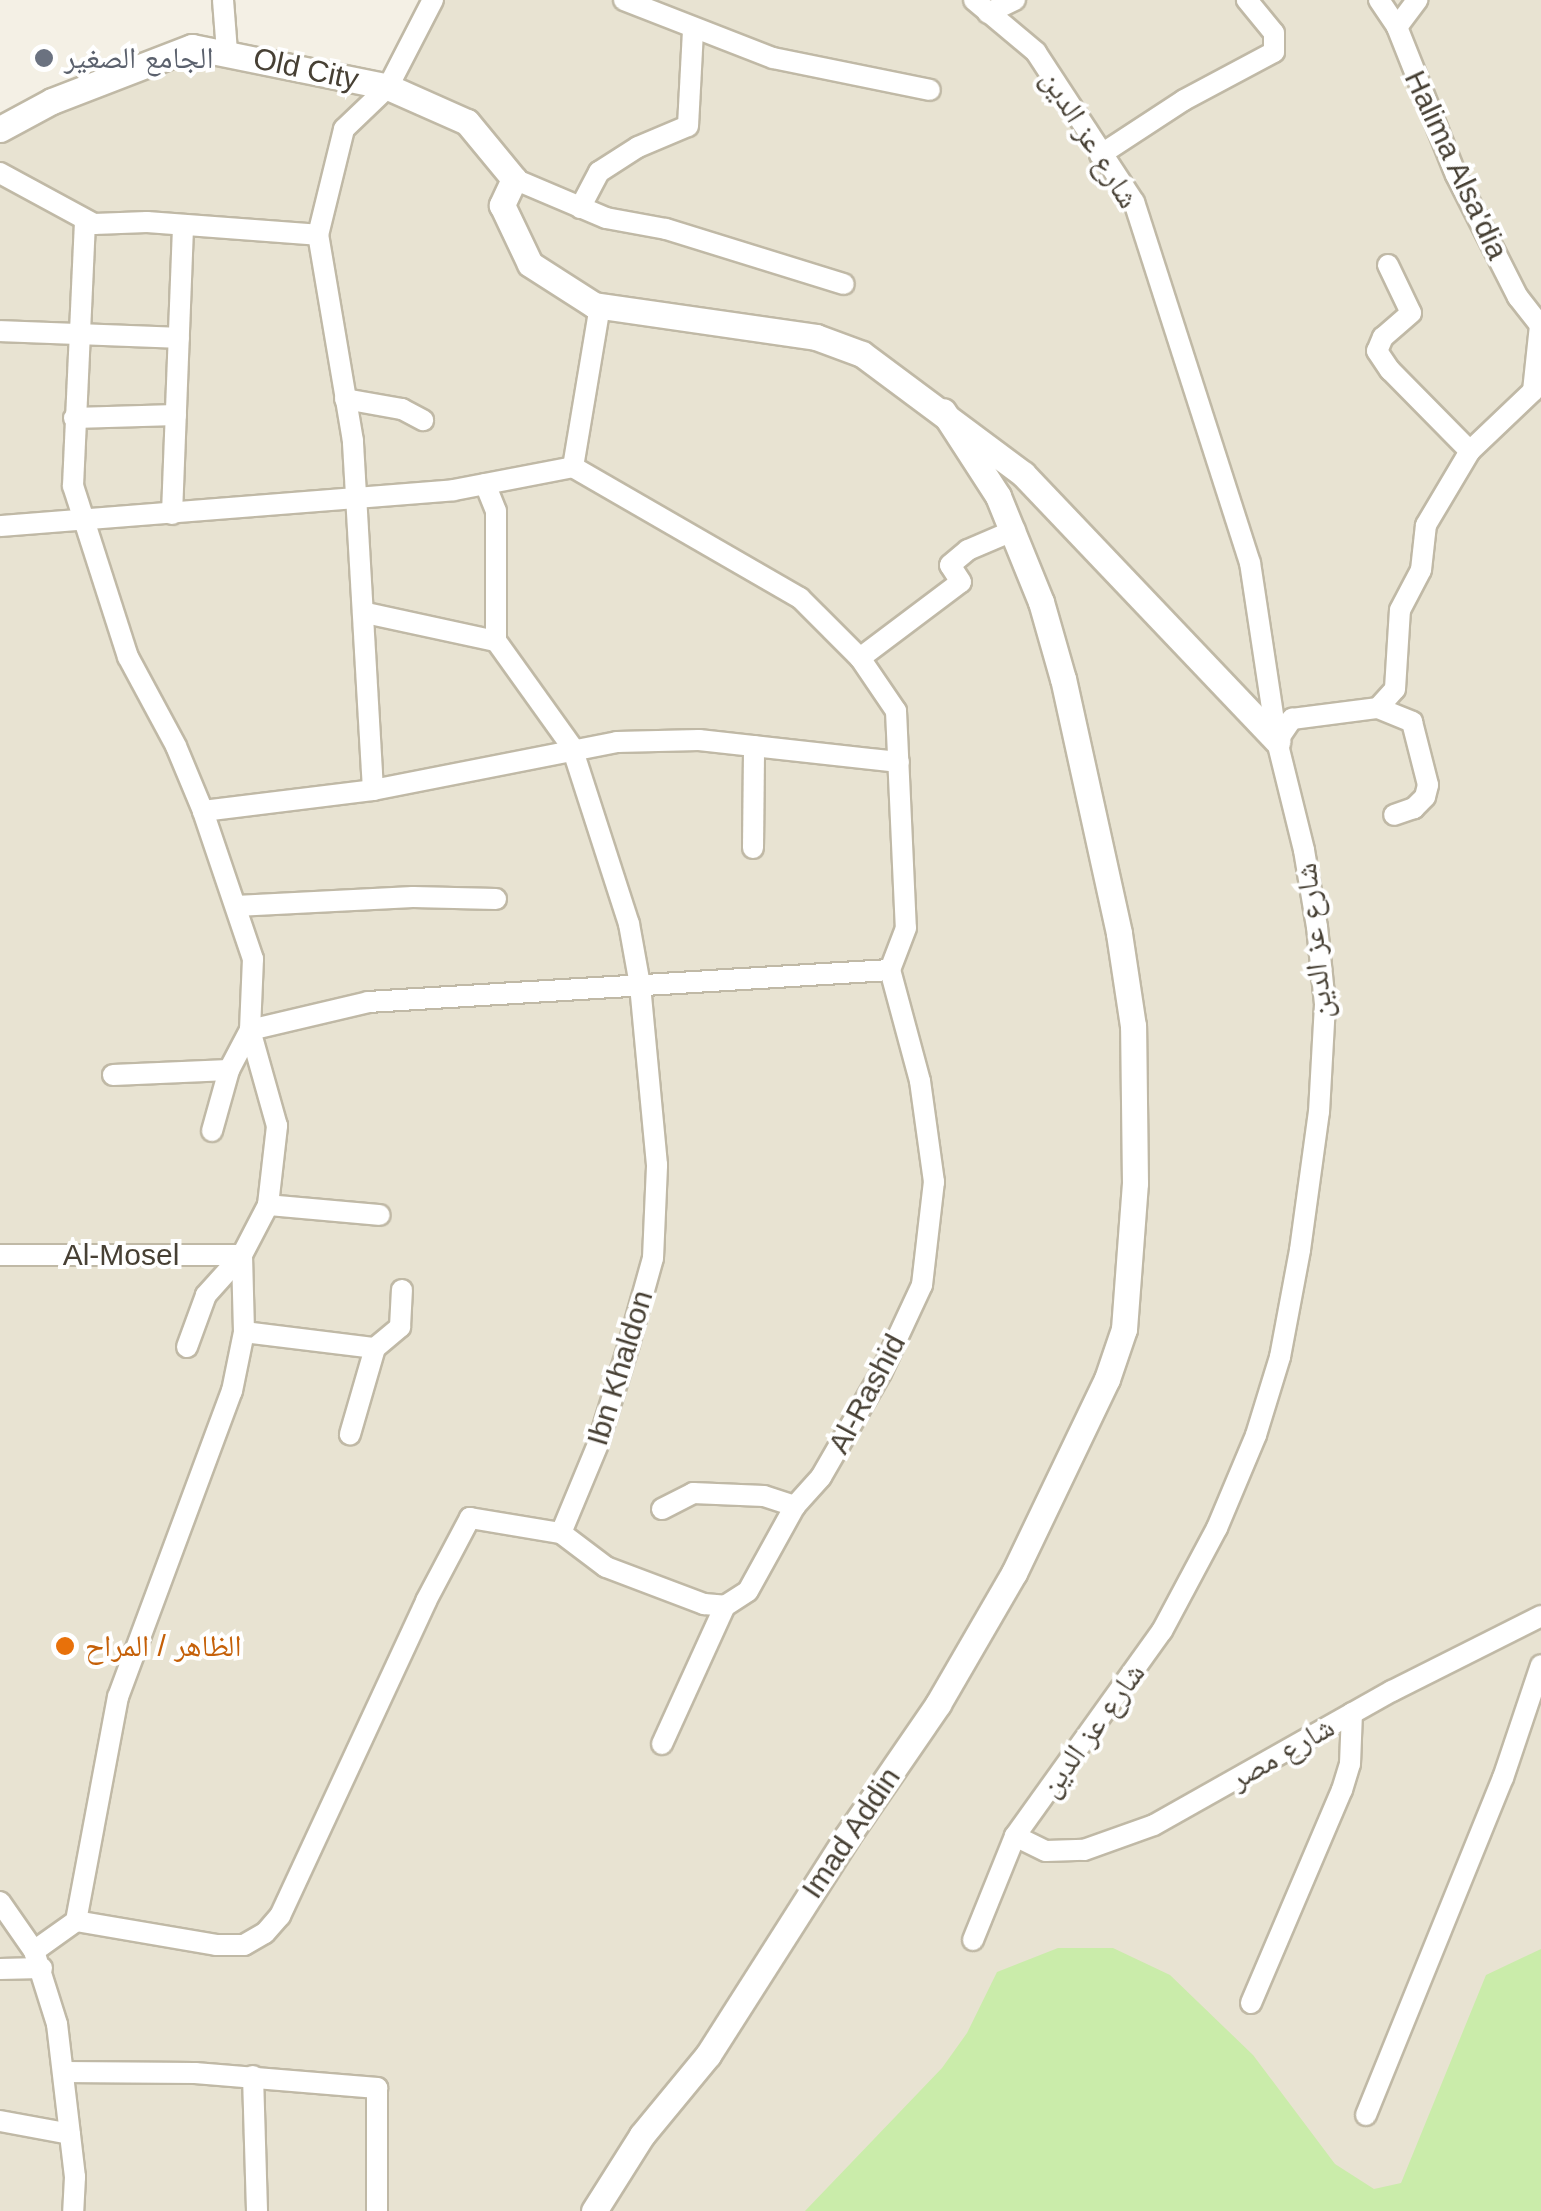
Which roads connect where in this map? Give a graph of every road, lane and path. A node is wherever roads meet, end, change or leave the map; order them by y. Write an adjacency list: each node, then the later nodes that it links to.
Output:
1 (223, 0): 11 (street)
2 (433, 0): 12 (street)
3 (624, 0): 10 (street)
4 (1014, 0): 8 (street)
5 (1248, 0): 15 (street)
6 (1380, 0): 9 (street, Halima Alsa'dia)
7 (1417, 0): 9 (street)
8 (981, 6): 15 (street, شارع عز الدين)
9 (1397, 27): 25 (street, Halima Alsa'dia)
10 (693, 30): 13 (street); 18 (street)
11 (227, 52): 12 (street, Old City); 14 (street, Old City)
12 (388, 87): 17 (street, Old City); 21 (street)
13 (930, 90)
14 (0, 129)
15 (1100, 155): 46 (street, شارع عز الدين)
16 (0, 174): 19 (street)
17 (514, 179): 18 (street); 24 (street)
18 (580, 208): 23 (street)
19 (86, 221): 20 (street); 27 (street)
20 (183, 225): 21 (street); 28 (street)
21 (318, 235): 29 (street)
22 (1388, 265): 34 (street)
23 (844, 284)
24 (600, 306): 30 (street); 35 (street)
25 (1540, 326): 34 (street)
26 (0, 330): 27 (street)
27 (79, 334): 28 (street); 32 (street)
28 (179, 338): 31 (street)
29 (346, 398): 33 (street); 37 (street)
30 (943, 411): 41 (street, Imad Addin); 46 (street)
31 (176, 414): 32 (street); 38 (street)
32 (74, 418): 39 (street)
33 (423, 420)
34 (1470, 450): 45 (street)
35 (573, 467): 36 (street); 44 (street)
36 (485, 484): 37 (street); 43 (street)
37 (356, 498): 38 (street); 42 (street)
38 (172, 514): 39 (street)
39 (85, 522): 40 (street); 51 (street)
40 (0, 526)
41 (1015, 530): 44 (street); 94 (street, Imad Addin)
42 (366, 613): 43 (street); 50 (street)
43 (496, 642): 48 (street, Ibn Khaldon)
44 (860, 658): 49 (street)
45 (1378, 708): 46 (street); 52 (street)
46 (1277, 741): 79 (street, شارع عز الدين)
47 (754, 746): 48 (street); 49 (street); 53 (street)
48 (573, 752): 50 (street); 57 (street, Ibn Khaldon)
49 (899, 762): 56 (street)
50 (373, 790): 51 (street)
51 (203, 811): 55 (street)
52 (1394, 815)
53 (753, 848)
54 (496, 899): 55 (street)
55 (236, 906): 58 (street)
56 (890, 970): 57 (street); 71 (street, Al-Rashid)
57 (640, 986): 58 (street); 73 (street, Ibn Khaldon)
58 (250, 1030): 59 (street); 62 (street)
59 (229, 1070): 60 (street); 61 (street)
60 (113, 1075)
61 (212, 1131)
62 (268, 1205): 63 (street); 65 (street)
63 (380, 1215)
64 (0, 1255): 65 (street, Al-Mosel)
65 (242, 1255): 67 (street); 68 (street)
66 (402, 1290): 69 (street)
67 (244, 1332): 69 (street); 81 (street)
68 (187, 1347)
69 (374, 1348): 70 (street)
70 (350, 1434)
71 (795, 1506): 72 (street); 74 (street, Al-Rashid)
72 (662, 1510)
73 (561, 1533): 74 (street); 81 (street)
74 (726, 1606): 78 (street, Al-Rashid)
75 (1541, 1616): 77 (street, شارع مصر)
76 (1541, 1665): 88 (street)
77 (1352, 1713): 79 (street, شارع مصر); 85 (street)
78 (662, 1744)
79 (1015, 1836): 82 (street, شارع عز الدين)
80 (0, 1902): 83 (street)
81 (76, 1921): 83 (street)
82 (972, 1940)
83 (38, 1960): 84 (street); 86 (street)
84 (0, 1969)
85 (1251, 2003)
86 (63, 2072): 87 (street); 90 (street)
87 (253, 2076): 92 (street); 93 (street)
88 (1366, 2115)
89 (0, 2121): 90 (street)
90 (70, 2134): 91 (street)
91 (73, 2211)
92 (257, 2211)
93 (377, 2211)
94 (594, 2211)

